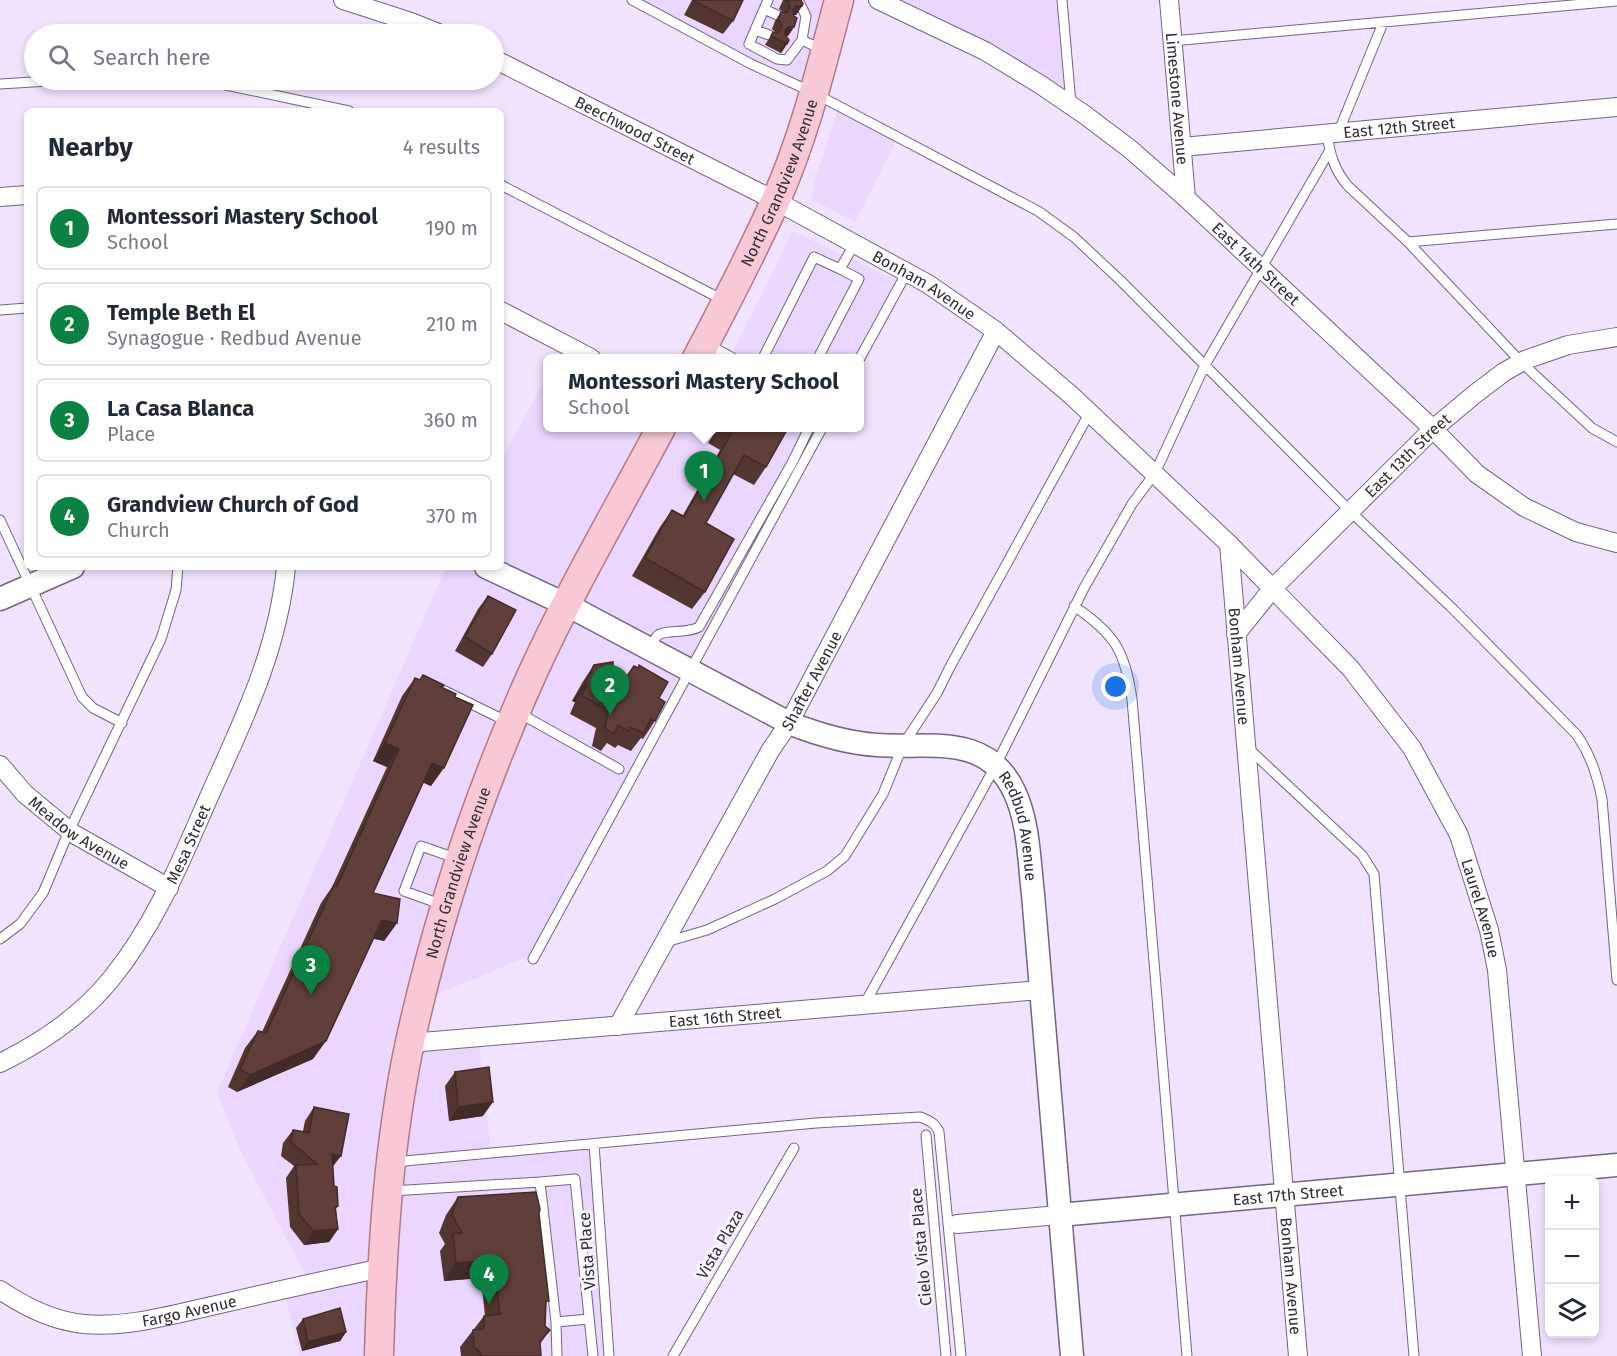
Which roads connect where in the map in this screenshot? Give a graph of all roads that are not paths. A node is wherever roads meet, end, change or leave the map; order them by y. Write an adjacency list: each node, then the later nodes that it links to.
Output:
1 (343, 0): 13 (street)
2 (632, 0): 25 (lane)
3 (798, 0): 14 (lane)
4 (838, 0): 19 (main road, North Grandview Avenue)
5 (878, 0): 26 (street, East 14th Street)
6 (1062, 0): 26 (lane)
7 (1169, 0): 17 (street, Limestone Avenue)
8 (1617, 1): 12 (lane)
9 (766, 5): 10 (lane); 15 (lane)
10 (777, 15)
11 (794, 21): 14 (lane)
12 (1383, 23): 17 (lane); 29 (lane)
13 (416, 24)
14 (805, 26): 19 (lane)
15 (756, 30): 16 (lane); 20 (lane)
16 (769, 35)
17 (1172, 41): 30 (street, Limestone Avenue)
18 (785, 42): 20 (lane)
19 (814, 46): 20 (lane); 25 (main road, North Grandview Avenue)
20 (795, 49)
21 (504, 63): 35 (street, Beechwood Street)
22 (24, 83): 23 (lane)
23 (0, 84)
24 (249, 90): 28 (lane)
25 (814, 93): 35 (main road, North Grandview Avenue); 54 (lane)
26 (1072, 106): 34 (street, East 14th Street)
27 (1617, 107): 29 (street, East 12th Street)
28 (335, 108)
29 (1332, 139): 30 (street, East 12th Street); 37 (lane); 40 (lane)
30 (1182, 147): 34 (street, Limestone Avenue)
31 (504, 187): 42 (lane)
32 (24, 195): 33 (street)
33 (0, 197)
34 (1186, 198): 40 (street, East 14th Street)
35 (776, 201): 38 (street, Bonham Avenue); 42 (main road, North Grandview Avenue)
36 (1617, 224): 37 (lane)
37 (1408, 242): 53 (lane)
38 (855, 243): 39 (lane); 41 (street, Bonham Avenue)
39 (840, 269): 50 (lane); 51 (lane)
40 (1262, 269): 54 (lane); 56 (street, East 14th Street)
41 (907, 273): 46 (street, Bonham Avenue); 52 (lane)
42 (725, 301): 48 (main road, North Grandview Avenue)
43 (24, 308): 44 (lane)
44 (0, 310)
45 (504, 313): 49 (street)
46 (996, 331): 55 (street, Bonham Avenue); 81 (street, Shafter Avenue)
47 (1617, 337): 53 (street, East 13th Street)
48 (701, 351)
49 (583, 354)
50 (765, 354)
51 (820, 354)
52 (862, 354)
53 (1521, 362): 56 (street, East 13th Street); 60 (lane)
54 (1205, 365): 61 (lane); 62 (lane)
55 (1090, 412): 61 (street, Bonham Avenue); 82 (lane)
56 (1433, 429): 62 (street, East 13th Street); 64 (street, East 14th Street)
57 (659, 432): 73 (main road, North Grandview Avenue)
58 (806, 432): 76 (lane)
59 (820, 432): 77 (lane)
60 (1617, 442)
61 (1155, 473): 65 (street, Bonham Avenue); 74 (lane)
62 (1350, 511): 71 (street, East 13th Street); 94 (lane)
63 (0, 520): 70 (lane)
64 (1617, 543)
65 (1229, 544): 71 (street, Laurel Avenue); 75 (street, Bonham Avenue)
66 (66, 570): 70 (street)
67 (178, 570): 80 (lane)
68 (286, 570): 89 (street, Mesa Street)
69 (492, 570): 73 (street, Redbud Avenue)
70 (30, 586): 72 (street); 80 (lane)
71 (1273, 588): 75 (street, East 13th Street); 105 (street, Laurel Avenue)
72 (0, 599)
73 (567, 605): 76 (street, Redbud Avenue); 79 (main road, North Grandview Avenue)
74 (1074, 606): 85 (lane); 110 (lane)
75 (1236, 634): 83 (street, Bonham Avenue)
76 (651, 650): 77 (street, Redbud Avenue)
77 (689, 670): 81 (street, Redbud Avenue); 93 (lane)
78 (438, 688): 79 (lane)
79 (513, 717): 86 (lane); 88 (main road, North Grandview Avenue)
80 (122, 723): 87 (lane)
81 (789, 723): 82 (street, Redbud Avenue); 92 (street, Shafter Avenue)
82 (903, 745): 85 (street, Redbud Avenue); 92 (lane)
83 (1246, 746): 107 (lane); 109 (street, Bonham Avenue)
84 (0, 765): 87 (street, Meadow Avenue)
85 (996, 765): 95 (street, Redbud Avenue); 96 (lane)
86 (619, 769)
87 (69, 831): 89 (street, Meadow Avenue); 91 (lane)
88 (460, 859): 90 (main road, North Grandview Avenue); 90 (lane)
89 (169, 888): 99 (street, Mesa Street)
90 (446, 906): 98 (main road, North Grandview Avenue)
91 (0, 939)
92 (664, 942): 97 (street, Shafter Avenue)
93 (532, 959)
94 (1617, 980)
95 (1040, 990): 96 (street, East 16th Street); 111 (street, Redbud Avenue)
96 (864, 1005): 97 (street, East 16th Street)
97 (618, 1026): 98 (street, East 16th Street)
98 (410, 1043): 103 (main road, North Grandview Avenue)
99 (0, 1063)
100 (926, 1135): 122 (lane, Cielo Vista Place)
101 (594, 1144): 103 (lane); 120 (lane, Vista Place); 123 (lane)
102 (794, 1148): 121 (lane, Vista Plaza)
103 (392, 1163): 108 (main road, North Grandview Avenue)
104 (1617, 1165): 105 (street, East 17th Street)
105 (1516, 1174): 107 (street, East 17th Street); 128 (street, Laurel Avenue)
106 (540, 1182): 108 (lane); 115 (lane); 116 (lane)
107 (1400, 1184): 109 (street, East 17th Street); 127 (lane)
108 (388, 1191): 113 (main road, North Grandview Avenue)
109 (1284, 1195): 110 (street, East 17th Street); 126 (street, Bonham Avenue)
110 (1175, 1204): 111 (street, East 17th Street); 125 (lane)
111 (1059, 1215): 112 (street, East 17th Street); 124 (street, Redbud Avenue)
112 (957, 1224)
113 (382, 1268): 114 (street, Fargo Avenue); 117 (main road, North Grandview Avenue)
114 (0, 1290)
115 (589, 1319): 116 (lane); 119 (lane)
116 (556, 1322): 118 (lane)
117 (379, 1356)
118 (557, 1356)
119 (592, 1356)
120 (609, 1356)
121 (673, 1356)
122 (946, 1356)
123 (961, 1356)
124 (1072, 1356)
125 (1187, 1356)
126 (1298, 1356)
127 (1414, 1356)
128 (1532, 1356)

